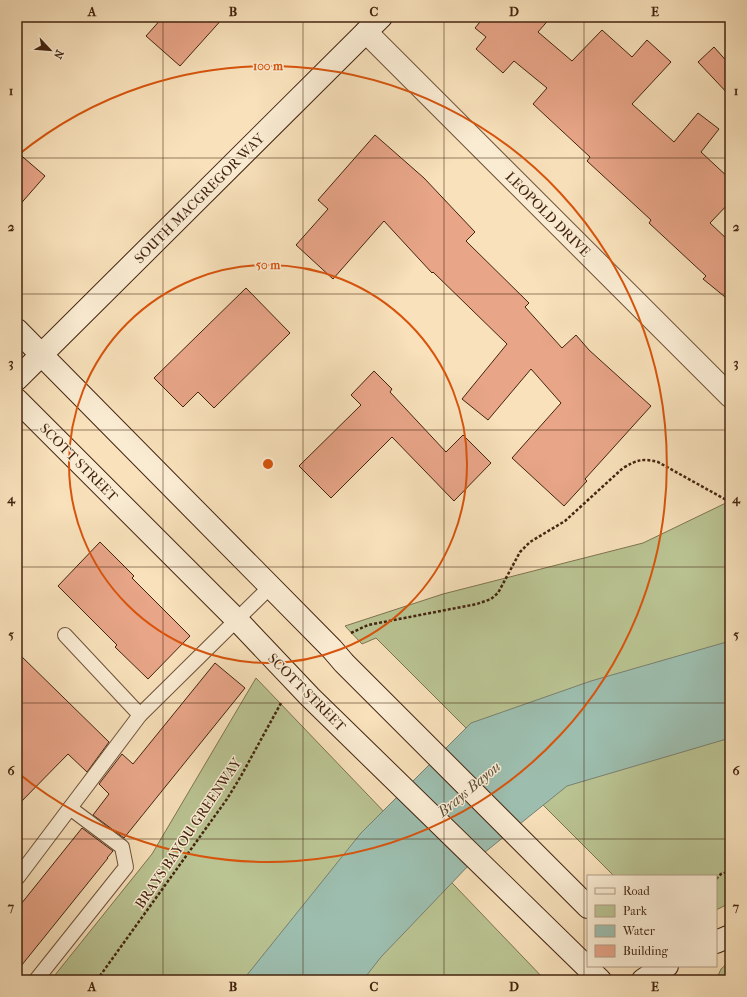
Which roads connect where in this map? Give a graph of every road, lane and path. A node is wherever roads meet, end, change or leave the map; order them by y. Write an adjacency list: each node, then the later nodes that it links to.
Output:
1 (374, 24): 3 (main road, SOUTH MACGREGOR WAY); 5 (main road, LEOPOLD DRIVE)
2 (17, 330): 3 (main road)
3 (41, 355): 4 (main road, SOUTH MACGREGOR WAY); 8 (main road)
4 (17, 379)
5 (730, 396)
6 (17, 400): 9 (main road, SCOTT STREET)
7 (730, 502): 10 (path)
8 (270, 587): 9 (lane); 18 (main road)
9 (237, 620): 13 (lane); 23 (main road, SCOTT STREET)
10 (348, 634)
11 (65, 635): 13 (lane)
12 (282, 701): 22 (path, BRAYS BAYOU GREENWAY)
13 (140, 714): 14 (lane)
14 (70, 808): 16 (lane); 21 (lane)
15 (730, 871): 17 (path)
16 (17, 877)
17 (717, 878)
18 (587, 906)
19 (730, 936): 20 (main road)
20 (717, 942)
21 (36, 980)
22 (97, 980)
23 (600, 980)

